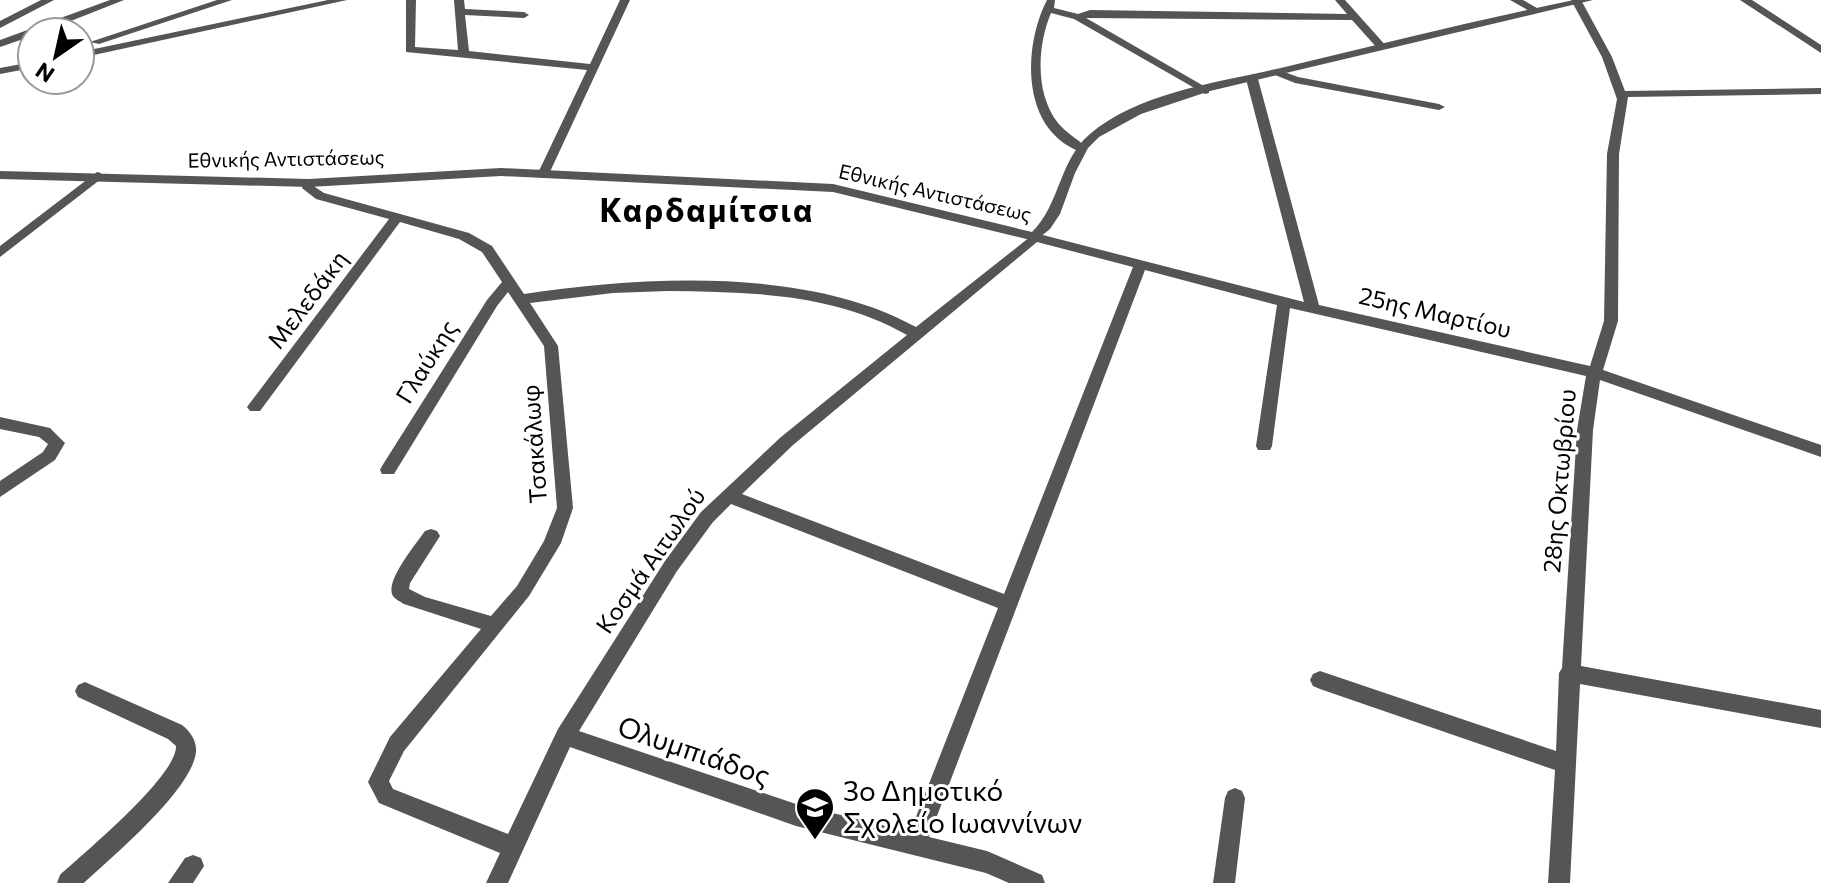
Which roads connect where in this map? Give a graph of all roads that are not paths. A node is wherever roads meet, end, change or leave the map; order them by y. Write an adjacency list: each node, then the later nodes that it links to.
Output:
1 (49, 0): 19 (street)
2 (119, 0): 16 (street)
3 (227, 0): 20 (street)
4 (342, 0): 23 (street)
5 (411, 0): 24 (street)
6 (459, 0): 14 (street)
7 (625, 0): 25 (street)
8 (1340, 0): 18 (street)
9 (1515, 0): 13 (street)
10 (1745, 0): 22 (street)
11 (1580, 1): 13 (street); 30 (street)
12 (1049, 4): 17 (street); 32 (street)
13 (1537, 11): 21 (street)
14 (462, 12): 15 (street); 24 (street)
15 (524, 15)
16 (76, 16)
17 (1078, 17): 18 (street); 28 (street)
18 (1353, 17): 21 (street)
19 (0, 25)
20 (96, 42)
21 (1382, 47): 26 (street)
22 (1821, 50)
23 (96, 52)
24 (464, 54): 25 (street)
25 (592, 67): 33 (street)
26 (1279, 73): 27 (street); 31 (street)
27 (1252, 79): 28 (street); 44 (street)
28 (1205, 91): 32 (street)
29 (1821, 91): 30 (street)
30 (1622, 94): 46 (street, 28ης Οκτωβρίου)
31 (1439, 107)
32 (1081, 148): 38 (street, Εθνικής Αντιστάσεως)
33 (544, 173): 36 (street, Εθνικής Αντιστάσεως); 38 (street, Εθνικής Αντιστάσεως)
34 (0, 175): 35 (street, Εθνικής Αντιστάσεως)
35 (97, 176): 36 (street, Εθνικής Αντιστάσεως); 39 (street)
36 (309, 183): 37 (street, Τσακάλωφ)
37 (396, 218): 41 (street, Τσακάλωφ); 47 (street, Μελεδάκη)
38 (1035, 237): 40 (street, 25ης Μαρτίου); 45 (street, Κοσμά Αιτωλού)
39 (0, 253)
40 (1140, 266): 43 (street, 25ης Μαρτίου); 55 (street)
41 (509, 282): 42 (street, Τσακάλωφ); 51 (street, Γλαύκης)
42 (522, 299): 45 (street); 56 (street, Τσακάλωφ)
43 (1284, 302): 44 (street, 25ης Μαρτίου); 49 (street)
44 (1313, 308): 46 (street, 25ης Μαρτίου)
45 (917, 334): 53 (street, Κοσμά Αιτωλού)
46 (1595, 373): 50 (street, 25ης Μαρτίου); 57 (street, 28ης Οκτωβρίου)
47 (255, 407)
48 (0, 423): 52 (street)
49 (1264, 446)
50 (1821, 451)
51 (388, 470)
52 (0, 490)
53 (728, 496): 55 (street); 61 (street, Κοσμά Αιτωλού)
54 (431, 536): 56 (street)
55 (1009, 604): 64 (street)
56 (495, 627): 65 (street, Τσακάλωφ)
57 (1569, 673): 60 (street); 62 (street, 28ης Οκτωβρίου)
58 (1320, 680): 62 (street)
59 (85, 691): 66 (street)
60 (1821, 719)
61 (565, 736): 64 (street, Ολυμπιάδος); 65 (street, Κοσμά Αιτωλού)
62 (1565, 764): 70 (street, 28ης Οκτωβρίου)
63 (1235, 798): 69 (street)
64 (916, 844): 68 (street, Ολυμπιάδος)
65 (513, 847): 67 (street, Κοσμά Αιτωλού)
66 (68, 883)
67 (497, 883)
68 (1034, 883)
69 (1224, 883)
70 (1559, 883)

